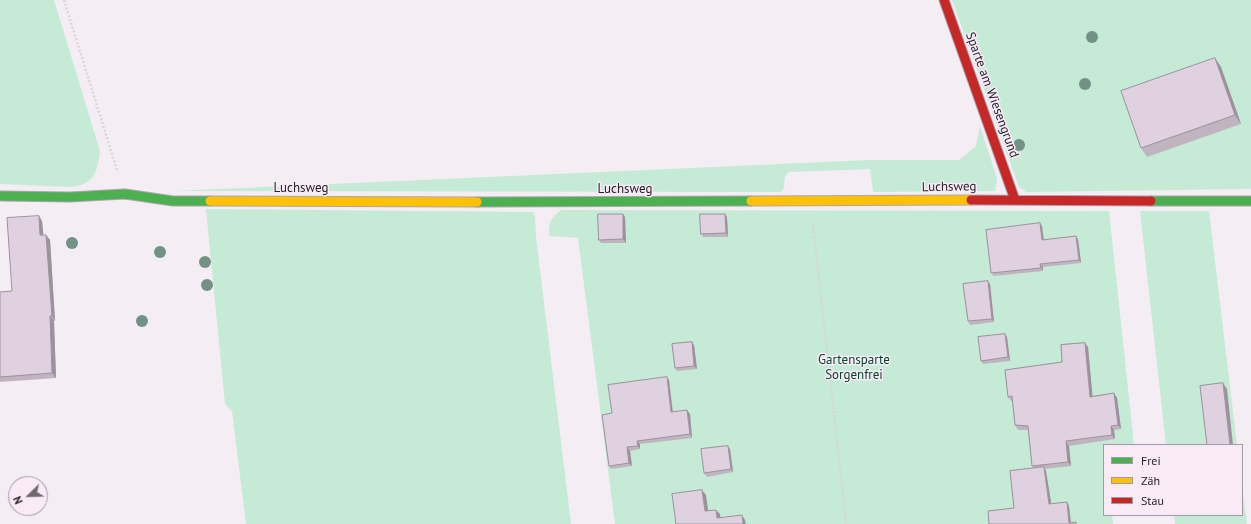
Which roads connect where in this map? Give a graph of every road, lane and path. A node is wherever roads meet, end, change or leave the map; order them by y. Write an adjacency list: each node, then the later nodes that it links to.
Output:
1 (64, 0): 3 (path)
2 (944, 0): 5 (street, Sparte am Wiesengrund)
3 (125, 194): 4 (street, Luchsweg); 5 (street, Luchsweg)
4 (0, 196)
5 (1015, 200): 6 (street, Luchsweg)
6 (1251, 200)
7 (813, 221): 8 (path)
8 (846, 524)

